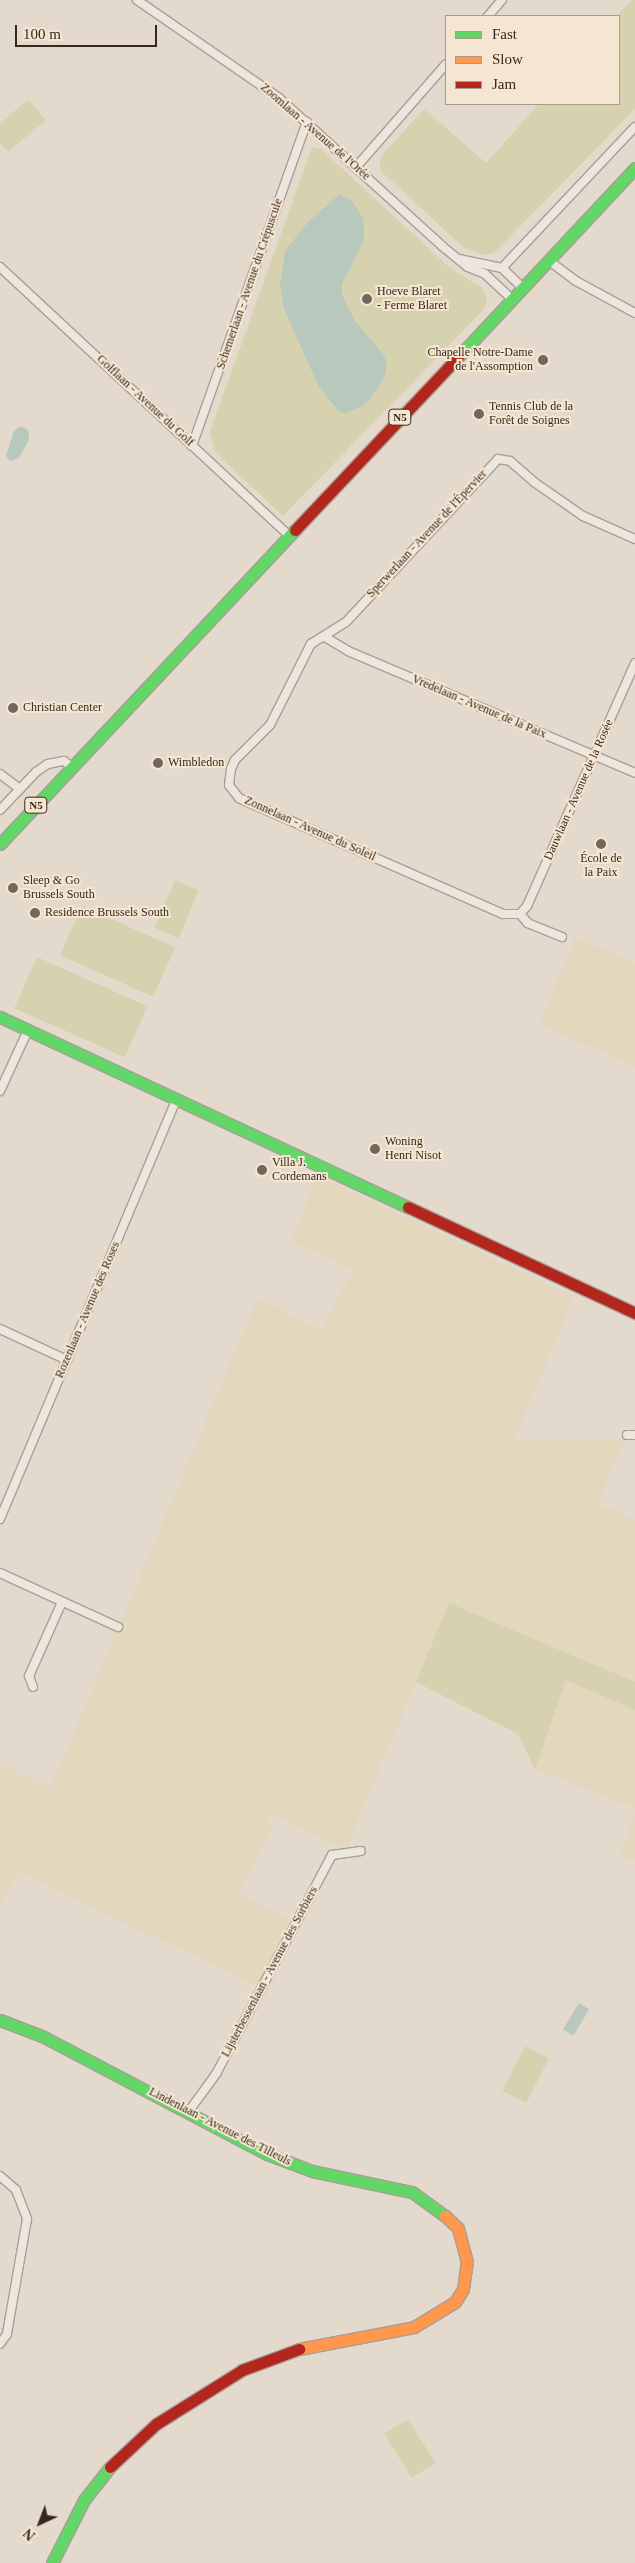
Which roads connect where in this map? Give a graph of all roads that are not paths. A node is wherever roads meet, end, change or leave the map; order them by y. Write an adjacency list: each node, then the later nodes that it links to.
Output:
1 (137, 0): 5 (street, Zoomlaan - Avenue de l'Orée)
2 (502, 0): 3 (street)
3 (489, 15)
4 (445, 65): 7 (street)
5 (307, 122): 7 (street, Zoomlaan - Avenue de l'Orée); 16 (street, Schemerlaan - Avenue du Crépuscule)
6 (635, 128): 12 (street)
7 (356, 166): 9 (street, Zoomlaan - Avenue de l'Orée)
8 (635, 168): 10 (street, N5)
9 (459, 259): 12 (street); 14 (street, Zoomlaan - Avenue de l'Orée)
10 (548, 260): 13 (street, N5); 15 (street)
11 (0, 267): 16 (street, Golflaan - Avenue du Golf)
12 (502, 268): 13 (street)
13 (522, 287): 14 (street, N5)
14 (511, 298): 17 (street, N5)
15 (635, 313)
16 (192, 446): 17 (street, Golflaan - Avenue du Golf)
17 (288, 536): 22 (street, N5)
18 (635, 539): 19 (street, Sperwerlaan - Avenue de l'Épervier)
19 (326, 637): 21 (street, Vredelaan - Avenue de la Paix); 28 (street, Zonnelaan - Avenue du Soleil)
20 (635, 663): 21 (street, Dauwlaan - Avenue de la Rosée)
21 (594, 756): 24 (street, Vredelaan - Avenue de la Paix); 28 (street, Dauwlaan - Avenue de la Rosée)
22 (72, 767): 25 (street); 27 (street, N5)
23 (0, 774): 25 (street)
24 (635, 774)
25 (20, 789): 26 (street)
26 (0, 810)
27 (0, 844)
28 (520, 914): 29 (street, Zonnelaan - Avenue du Soleil)
29 (562, 937)
30 (0, 1017): 31 (street)
31 (28, 1030): 32 (street); 33 (street)
32 (0, 1091)
33 (176, 1101): 34 (street); 36 (street, Rozenlaan - Avenue des Roses)
34 (635, 1313)
35 (0, 1329): 36 (street)
36 (67, 1360): 37 (street, Rozenlaan - Avenue des Roses)
37 (0, 1519)
38 (0, 1573): 39 (street)
39 (62, 1602): 40 (street); 41 (street)
40 (118, 1627)
41 (33, 1687)
42 (361, 1851): 44 (street, Lijsterbessenlaan - Avenue des Sorbiers)
43 (0, 2020): 44 (street, Lindenlaan - Avenue des Tilleuls)
44 (189, 2111): 47 (street, Lindenlaan - Avenue des Tilleuls)
45 (0, 2176): 46 (street)
46 (0, 2344)
47 (52, 2563)

